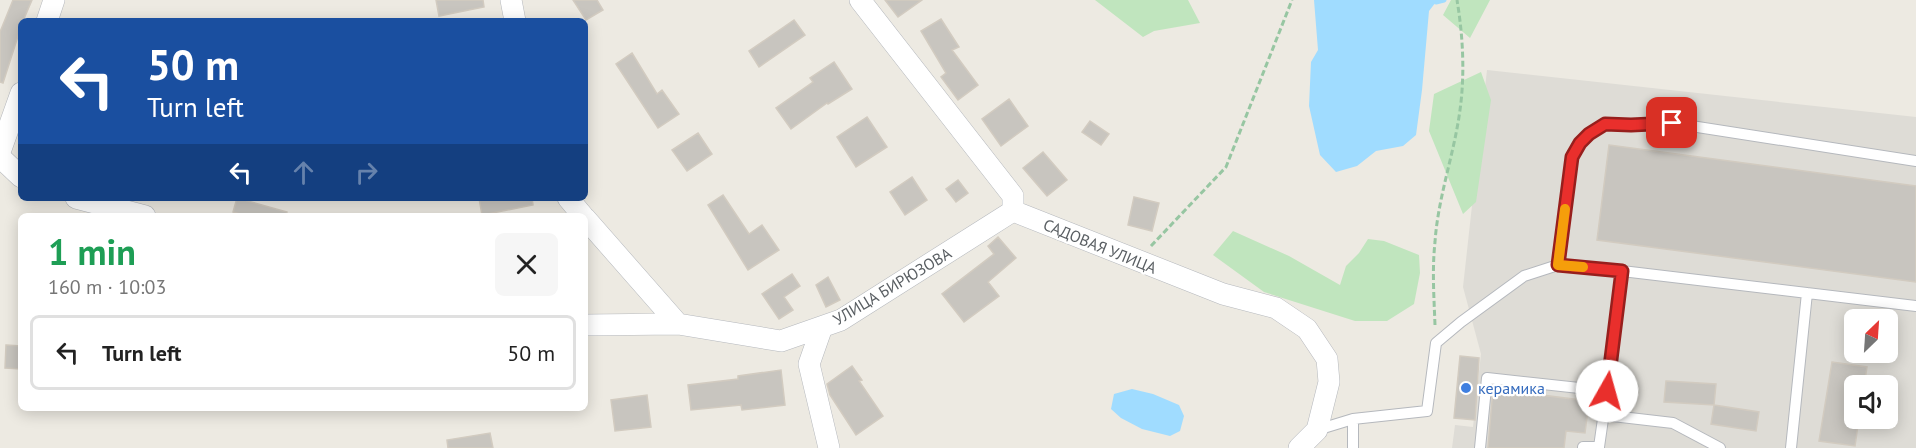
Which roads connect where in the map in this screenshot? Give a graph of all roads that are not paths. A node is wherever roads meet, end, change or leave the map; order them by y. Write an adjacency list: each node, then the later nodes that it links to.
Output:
1 (54, 0): 4 (street)
2 (511, 0): 5 (street)
3 (860, 0): 13 (street)
4 (48, 18)
5 (514, 18)
6 (18, 101): 7 (street)
7 (0, 152)
8 (0, 157): 10 (street)
9 (1916, 160): 17 (lane)
10 (18, 174)
11 (88, 201): 14 (street)
12 (571, 201): 15 (street)
13 (1013, 212): 23 (street, УЛИЦА БИРЮЗОВА); 27 (street, САДОВАЯ УЛИЦА)
14 (134, 213)
15 (581, 213)
16 (588, 222): 21 (street)
17 (1558, 265): 18 (lane); 26 (lane)
18 (1622, 271): 19 (lane); 24 (lane)
19 (1807, 293): 20 (lane); 34 (lane)
20 (1916, 306)
21 (678, 324): 22 (street, УЛИЦА БИРЮЗОВА); 23 (street, УЛИЦА БИРЮЗОВА)
22 (588, 325)
23 (822, 327): 29 (street)
24 (1607, 391): 25 (lane); 32 (lane)
25 (1604, 415): 28 (lane); 33 (lane)
26 (1353, 419): 27 (lane); 31 (lane)
27 (1317, 430): 30 (street)
28 (1583, 447)
29 (829, 448)
30 (1299, 448)
31 (1353, 448)
32 (1480, 448)
33 (1720, 448)
34 (1791, 448)

